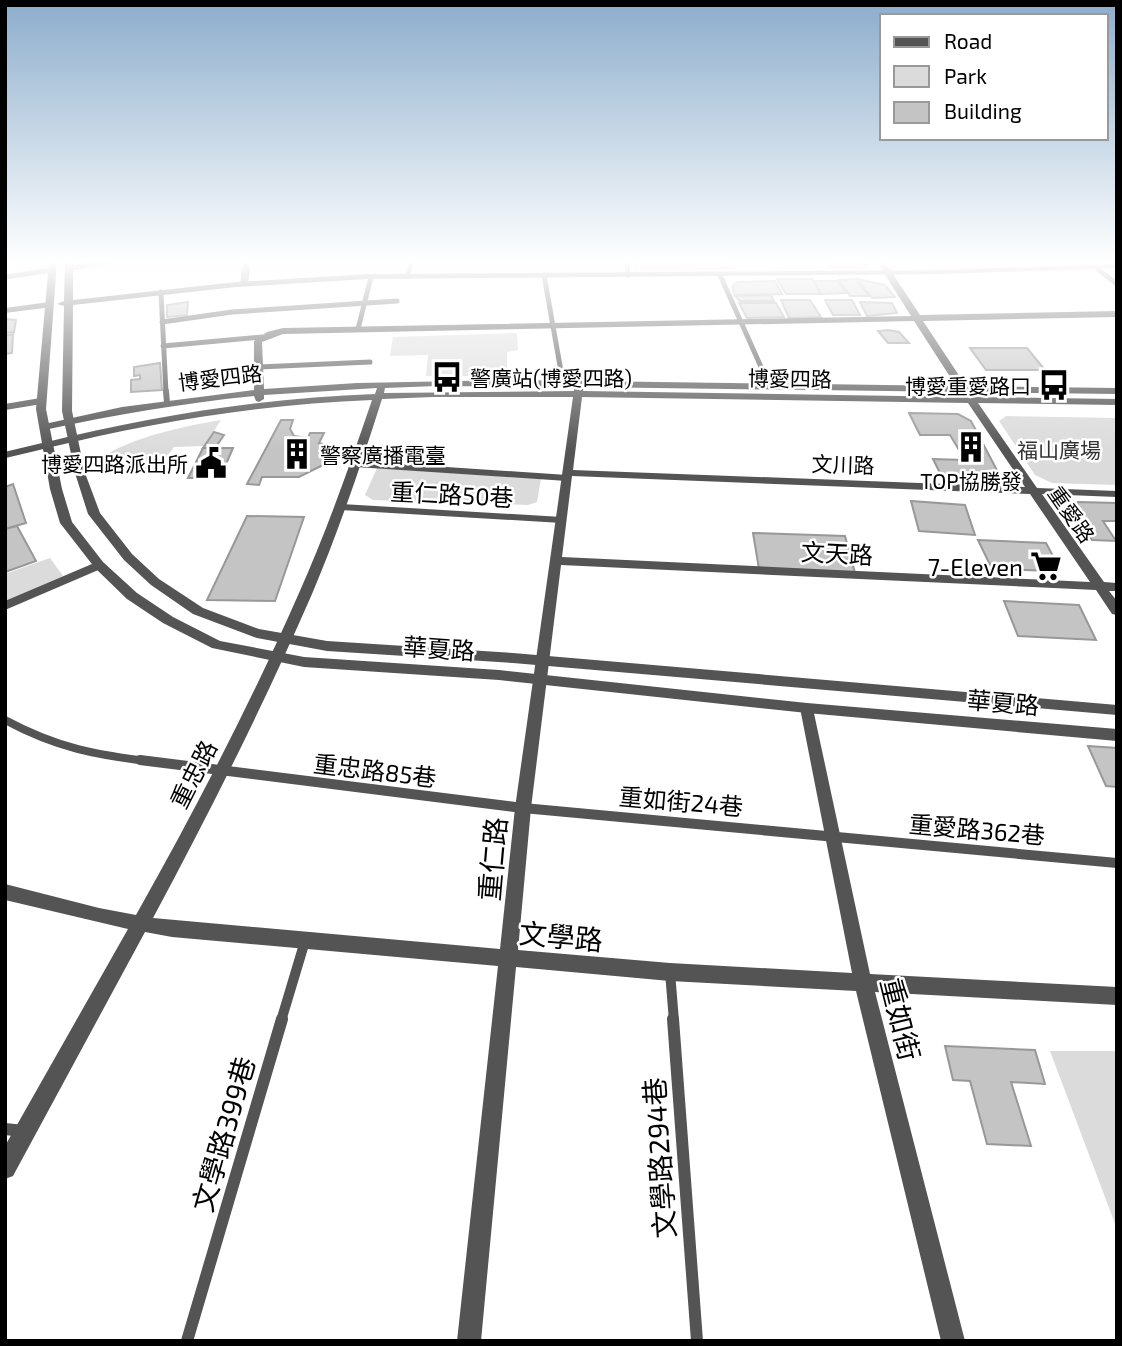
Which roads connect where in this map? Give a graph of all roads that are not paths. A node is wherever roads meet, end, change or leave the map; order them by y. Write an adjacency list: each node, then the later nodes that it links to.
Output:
1 (48, 325): 21 (street, 華夏路)
2 (68, 325): 27 (street, 華夏路)
3 (162, 325): 11 (lane)
4 (359, 325): 9 (lane)
5 (551, 325): 6 (street); 9 (street); 15 (lane)
6 (560, 325)
7 (742, 325): 16 (lane)
8 (923, 325): 17 (street, 重愛路)
9 (358, 329): 10 (street)
10 (262, 337): 11 (lane); 13 (street)
11 (163, 346): 24 (lane)
12 (370, 362): 13 (lane)
13 (259, 367): 18 (street)
14 (383, 384): 15 (street, 博愛四路); 18 (street, 博愛四路); 20 (street, 重忠路)
15 (574, 387): 16 (street, 博愛四路); 20 (street, 博愛四路); 22 (street, 博愛四路); 33 (street, 重仁路)
16 (770, 387): 17 (street, 博愛四路)
17 (963, 388): 19 (street, 博愛四路); 22 (street, 重愛路)
18 (259, 391): 24 (street, 博愛四路); 25 (street)
19 (1117, 391)
20 (379, 396): 25 (street, 博愛四路); 32 (street, 重忠路)
21 (41, 401): 26 (lane); 28 (street, 華夏路)
22 (972, 401): 23 (street, 博愛四路); 34 (street, 重愛路)
23 (1117, 402)
24 (167, 403): 27 (street, 博愛四路)
25 (258, 404): 29 (street, 博愛四路)
26 (5, 407)
27 (70, 420): 28 (street, 博愛四路); 29 (street, 華夏路)
28 (44, 426): 30 (street, 華夏路)
29 (72, 438): 30 (street, 博愛四路); 44 (street, 華夏路)
30 (47, 445): 31 (lane); 39 (street, 華夏路)
31 (5, 455)
32 (356, 464): 33 (lane); 36 (street, 重忠路)
33 (567, 475): 34 (street, 文川路); 37 (street, 重仁路)
34 (1033, 490): 35 (street, 文川路); 40 (street, 重愛路)
35 (1117, 494)
36 (341, 507): 37 (lane, 重仁路50巷); 44 (street, 重忠路)
37 (562, 520): 38 (street, 重仁路)
38 (556, 561): 40 (street, 文天路); 46 (street, 重仁路)
39 (99, 565): 42 (street); 45 (street, 華夏路)
40 (1099, 586): 41 (street, 文天路); 43 (street, 重愛路)
41 (1117, 587)
42 (5, 606)
43 (1117, 611)
44 (287, 640): 45 (street, 重忠路); 46 (street, 華夏路)
45 (279, 658): 47 (street, 華夏路); 52 (street, 重忠路)
46 (542, 661): 47 (street, 重仁路); 49 (street, 華夏路)
47 (540, 680): 48 (street, 華夏路); 53 (street, 重仁路)
48 (807, 708): 51 (street, 華夏路); 54 (street, 重如街)
49 (1117, 710)
50 (5, 720): 52 (lane, 重忠路85巷)
51 (1117, 735)
52 (222, 770): 53 (lane, 重忠路85巷); 57 (street, 重忠路)
53 (523, 808): 54 (lane, 重如街24巷); 59 (street, 重仁路)
54 (834, 837): 55 (lane, 重愛路362巷); 61 (street, 重如街)
55 (1117, 863)
56 (5, 892): 57 (street, 文學路)
57 (140, 924): 58 (street, 文學路); 64 (street, 重忠路)
58 (305, 941): 59 (street, 文學路); 66 (lane, 文學路399巷)
59 (509, 960): 60 (street, 文學路); 67 (street, 重仁路)
60 (670, 972): 61 (street, 文學路); 68 (lane, 文學路294巷)
61 (863, 983): 62 (street, 文學路); 69 (street, 重如街)
62 (1117, 996)
63 (5, 1129): 64 (lane)
64 (25, 1132): 65 (street, 重忠路)
65 (5, 1168)
66 (187, 1341)
67 (469, 1341)
68 (697, 1341)
69 (953, 1341)

